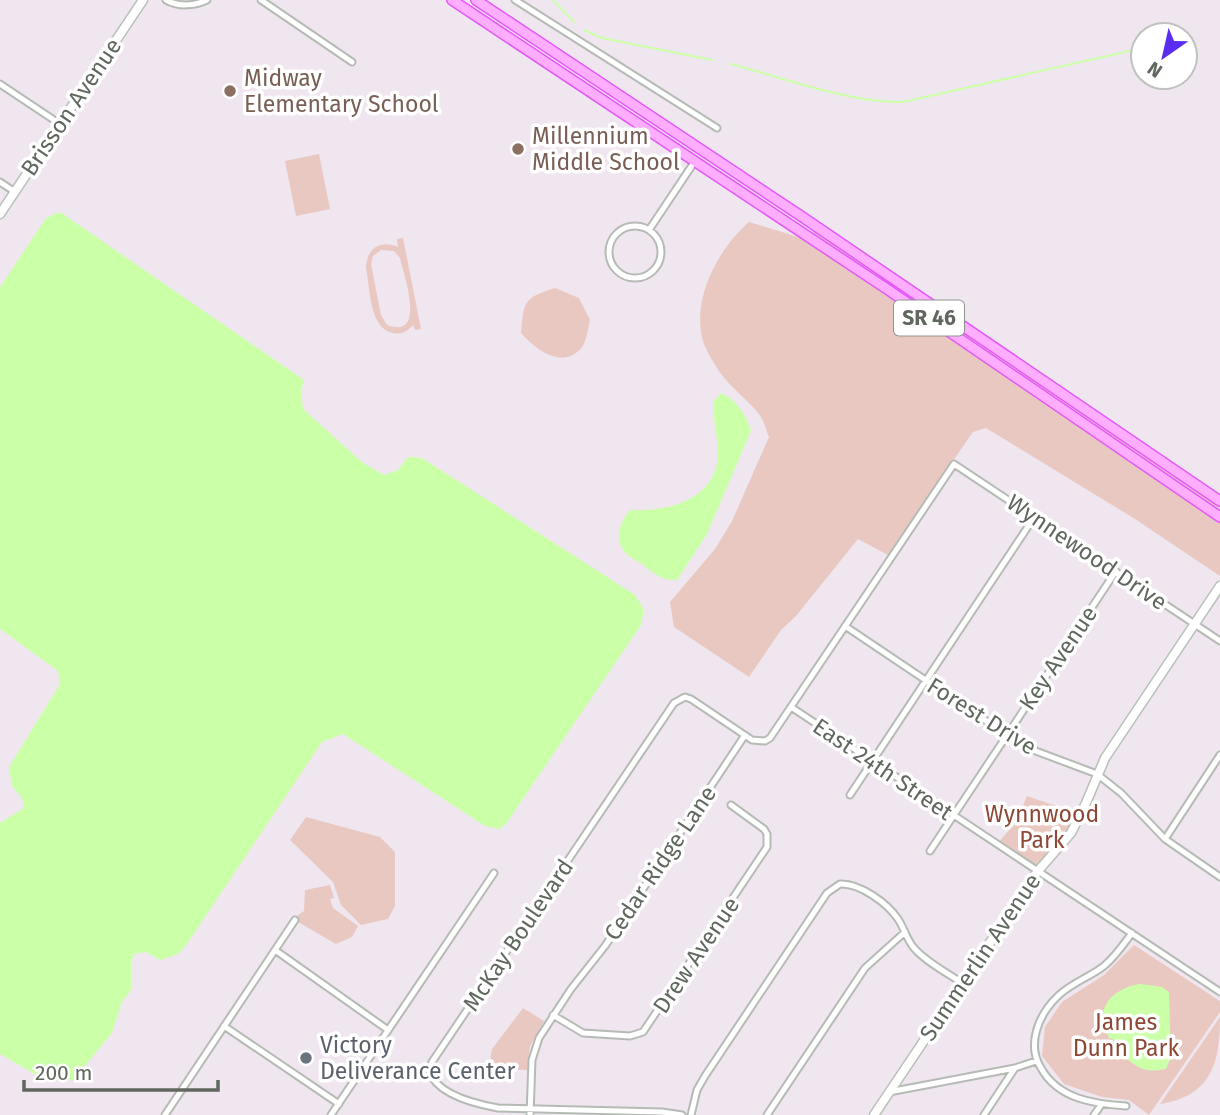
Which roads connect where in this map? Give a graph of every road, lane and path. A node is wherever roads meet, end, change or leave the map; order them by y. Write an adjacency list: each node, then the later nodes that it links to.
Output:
1 (143, 0): 10 (street, Brisson Avenue)
2 (166, 0): 3 (street)
3 (207, 0)
4 (261, 0): 8 (street)
5 (452, 0): 12 (main road, SR 46)
6 (476, 0): 17 (main road, SR 46)
7 (515, 0): 11 (street)
8 (352, 62)
9 (0, 84): 10 (street)
10 (60, 124): 14 (street, Brisson Avenue)
11 (717, 128)
12 (695, 161): 16 (street); 19 (main road, SR 46)
13 (0, 182): 14 (street)
14 (15, 192): 15 (street, Brisson Avenue)
15 (0, 214)
16 (649, 230): 16 (street)
17 (1220, 501)
18 (1035, 516): 20 (street, Wynnewood Drive); 23 (street, Wynnewood Drive); 25 (street)
19 (1220, 517)
20 (1116, 571): 22 (street, Wynnewood Drive); 28 (street, Key Avenue)
21 (1220, 586): 22 (street, Summerlin Avenue)
22 (1195, 624): 24 (street, Wynnewood Drive); 31 (street, Summerlin Avenue)
23 (845, 626): 25 (street, Forest Drive); 26 (street)
24 (1220, 641)
25 (925, 680): 28 (street, Forest Drive); 30 (street)
26 (791, 707): 27 (street); 30 (street, East 24th Street)
27 (745, 735): 46 (street, Cedar Ridge Lane); 55 (street, McKay Boulevard)
28 (1007, 735): 31 (street, Forest Drive); 34 (street, Key Avenue)
29 (1220, 755): 35 (street)
30 (872, 762): 32 (street); 34 (street, East 24th Street)
31 (1097, 774): 35 (street, Forest Drive); 37 (street, Summerlin Avenue)
32 (850, 795)
33 (731, 805): 46 (street, Drew Avenue)
34 (954, 816): 36 (street, Key Avenue); 37 (street, East 24th Street)
35 (1165, 839): 39 (street, Forest Drive)
36 (930, 851)
37 (1038, 871): 42 (street, East 24th Street); 44 (street, Summerlin Avenue)
38 (494, 873): 48 (street)
39 (1220, 877)
40 (295, 919): 43 (street)
41 (905, 932): 44 (street); 59 (street); 60 (street)
42 (1132, 933): 45 (street, East 24th Street); 49 (street)
43 (275, 950): 47 (street); 48 (street)
44 (962, 983): 51 (street, Summerlin Avenue)
45 (1220, 992)
46 (553, 1014): 55 (street, Cedar Ridge Lane)
47 (224, 1026): 52 (street); 56 (street)
48 (388, 1030): 52 (street)
49 (1037, 1061): 50 (street); 53 (street)
50 (1015, 1068): 51 (street); 62 (street)
51 (889, 1092): 61 (street, Summerlin Avenue)
52 (339, 1104): 57 (street)
53 (1101, 1104): 54 (street); 63 (street)
54 (1126, 1106)
55 (530, 1112): 58 (street, McKay Boulevard)
56 (165, 1115)
57 (331, 1115)
58 (682, 1115)
59 (691, 1115)
60 (768, 1115)
61 (874, 1115)
62 (984, 1115)
63 (1094, 1115)

